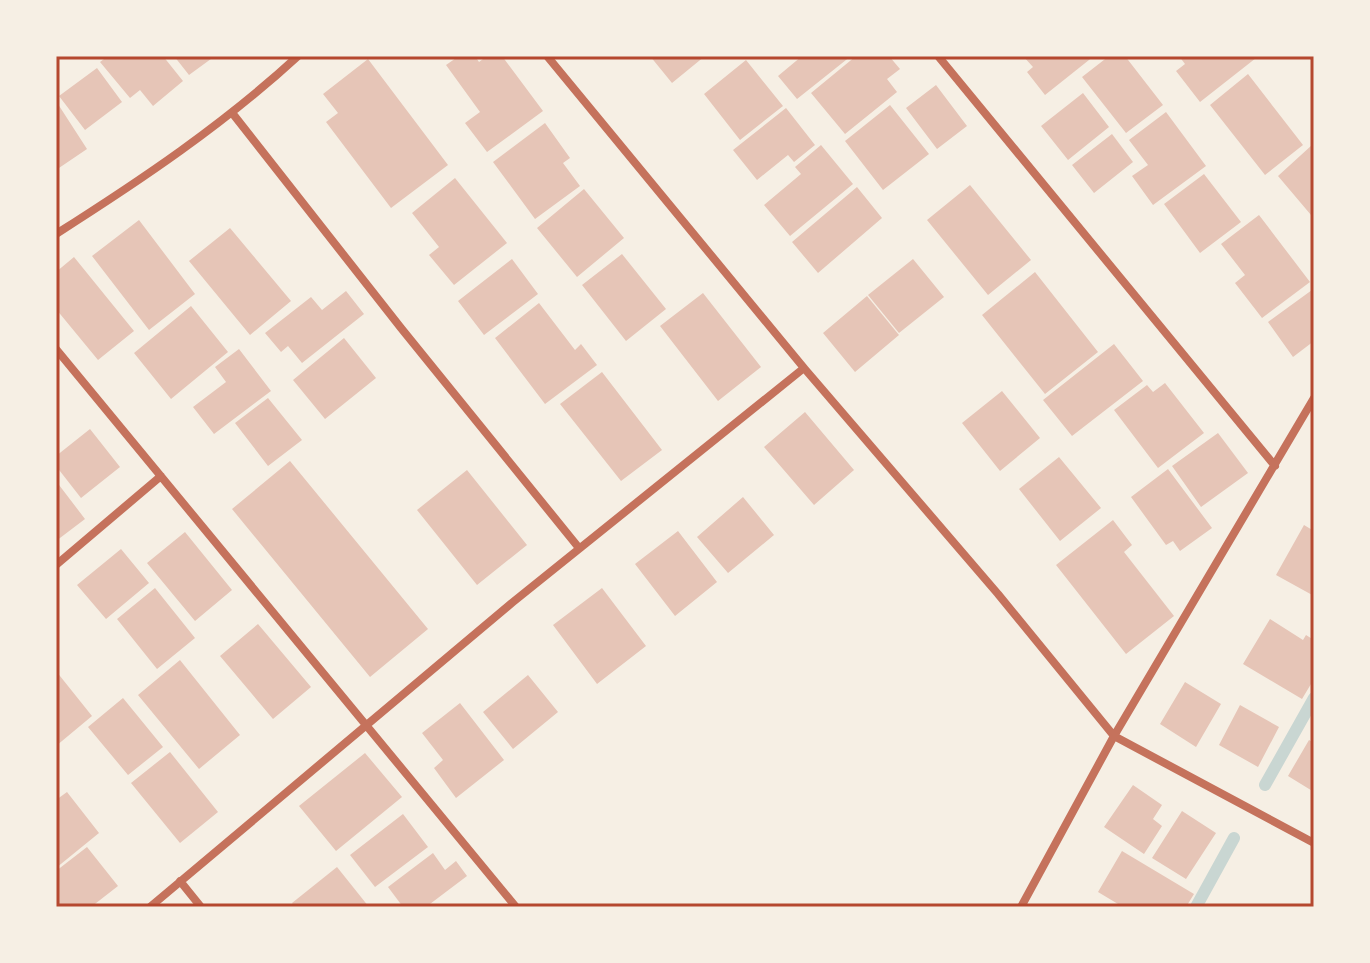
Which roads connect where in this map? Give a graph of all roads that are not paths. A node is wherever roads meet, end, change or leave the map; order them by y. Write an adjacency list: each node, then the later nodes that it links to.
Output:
1 (298, 56): 4 (street)
2 (547, 56): 7 (street)
3 (938, 56): 9 (street)
4 (233, 114): 5 (street); 11 (street)
5 (56, 234)
6 (56, 349): 10 (street)
7 (804, 368): 11 (street); 14 (street)
8 (1314, 398): 9 (street)
9 (1275, 466): 14 (street)
10 (161, 476): 12 (street); 13 (street)
11 (579, 548): 13 (street)
12 (56, 565)
13 (365, 724): 16 (street); 19 (street)
14 (1114, 736): 15 (street); 20 (street)
15 (1314, 843)
16 (180, 881): 17 (street); 18 (street)
17 (150, 907)
18 (201, 907)
19 (516, 907)
20 (1021, 907)

